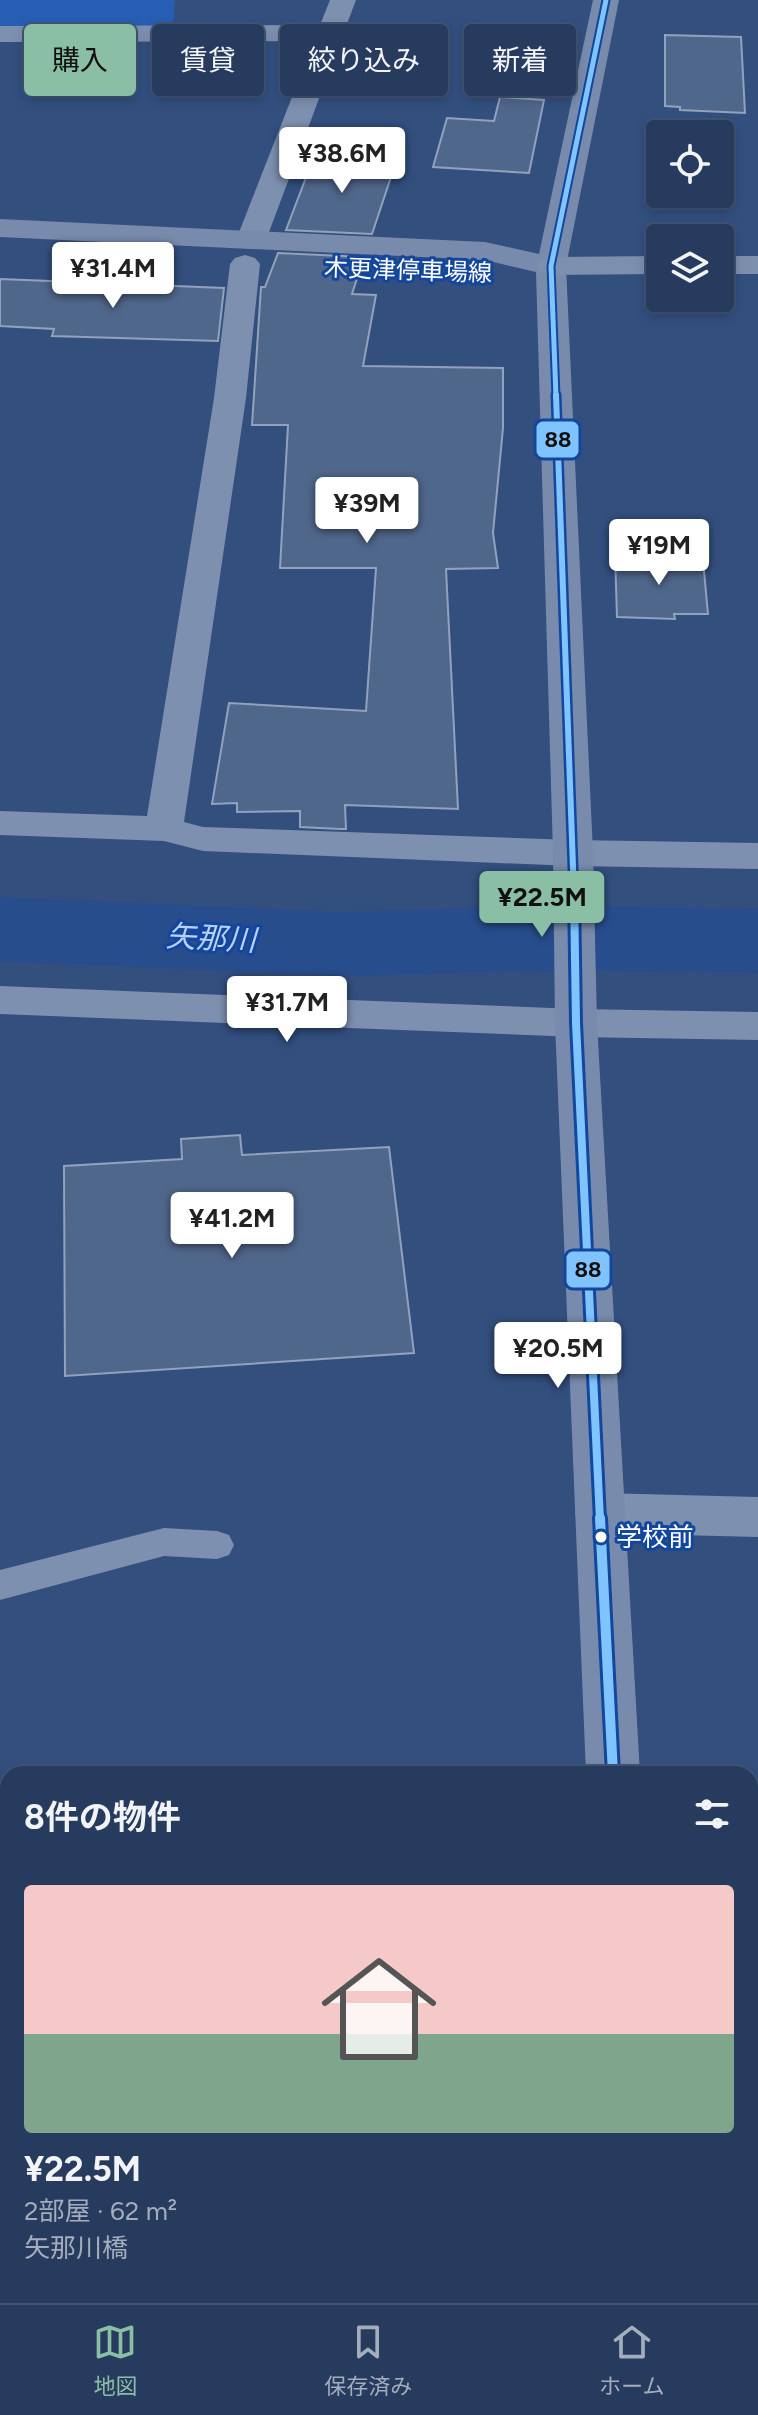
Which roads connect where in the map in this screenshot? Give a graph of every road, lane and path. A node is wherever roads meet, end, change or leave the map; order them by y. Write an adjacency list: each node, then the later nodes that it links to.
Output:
1 (343, 0): 3 (street)
2 (606, 0): 13 (main road)
3 (334, 24)
4 (280, 33): 5 (street)
5 (0, 34)
6 (307, 96): 9 (street)
7 (0, 228): 9 (main road, 木更津停車場線)
8 (0, 249): 9 (main road, 木更津停車場線)
9 (248, 252): 13 (main road, 木更津停車場線); 15 (street)
10 (646, 265): 13 (main road)
11 (734, 265): 12 (main road)
12 (758, 265)
13 (551, 266): 17 (main road)
14 (0, 823): 15 (street)
15 (164, 829): 17 (street)
16 (758, 856): 17 (street)
17 (573, 864): 19 (main road)
18 (0, 1000): 19 (street)
19 (576, 1013): 20 (street); 21 (main road)
20 (758, 1026)
21 (600, 1513): 22 (street); 25 (main road)
22 (758, 1517)
23 (217, 1545): 24 (lane)
24 (0, 1585)
25 (613, 1766)

